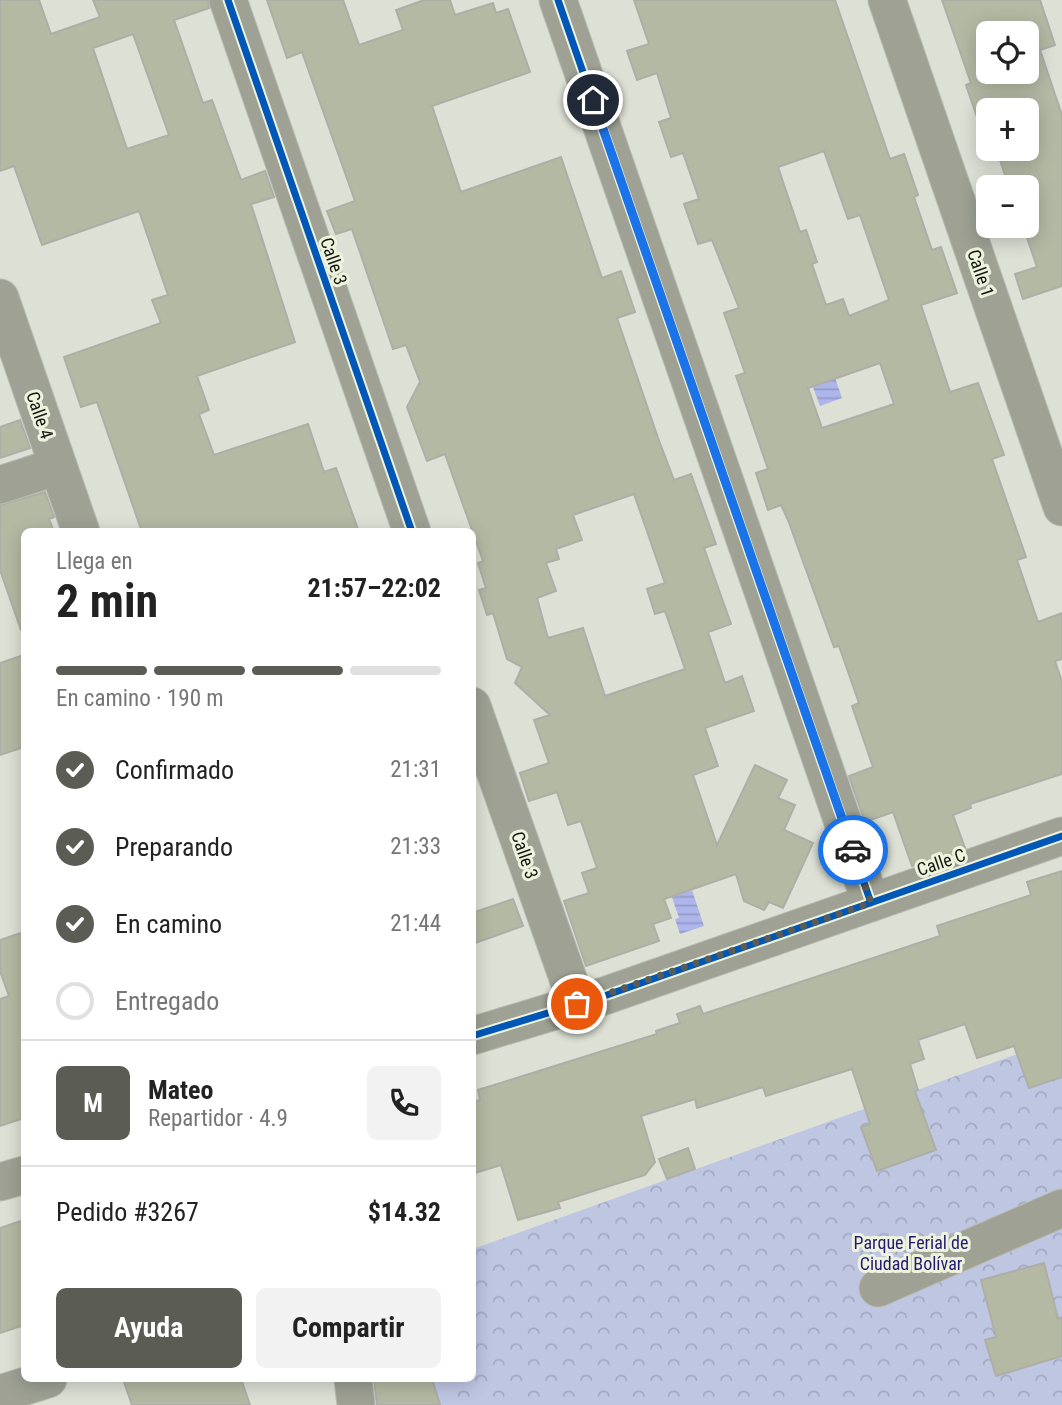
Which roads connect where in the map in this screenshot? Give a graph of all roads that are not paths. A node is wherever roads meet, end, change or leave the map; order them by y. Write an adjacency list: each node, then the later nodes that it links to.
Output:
1 (228, 0): 9 (street, Calle 3)
2 (558, 0): 12 (street)
3 (887, 0): 7 (street, Calle 1)
4 (0, 298): 5 (street, Calle 4)
5 (58, 466): 6 (street); 8 (street, Calle 4)
6 (0, 485)
7 (1062, 507)
8 (79, 528)
9 (411, 528)
10 (476, 717): 13 (street, Calle 3)
11 (1062, 836): 12 (street, Calle C)
12 (871, 903): 13 (street, Calle C)
13 (577, 1004): 14 (street, Calle C)
14 (476, 1035)
15 (21, 1176): 16 (street)
16 (0, 1182)
17 (1062, 1208): 18 (street)
18 (878, 1288)
19 (38, 1382): 21 (street)
20 (353, 1382): 22 (street)
21 (0, 1394)
22 (356, 1405)

